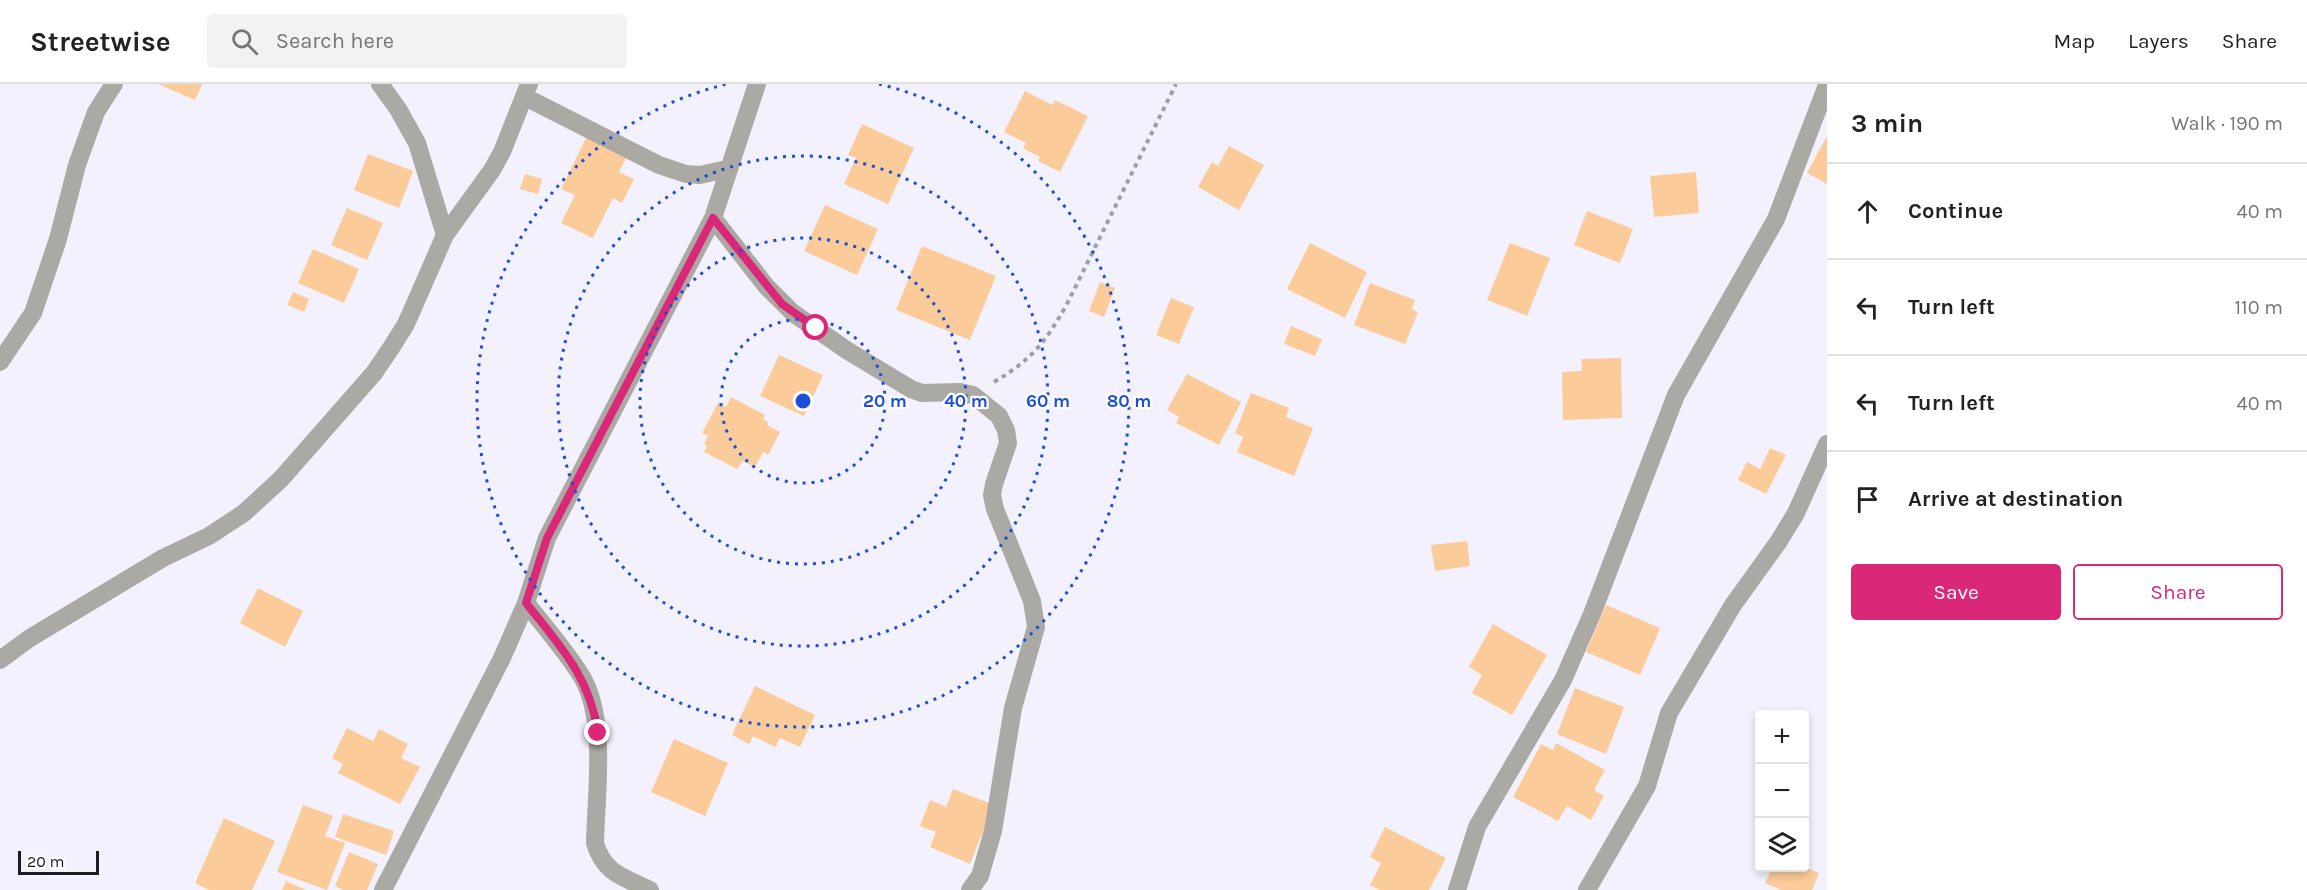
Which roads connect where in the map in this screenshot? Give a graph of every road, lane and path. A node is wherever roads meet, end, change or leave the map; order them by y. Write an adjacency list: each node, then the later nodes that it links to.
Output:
1 (114, 84): 10 (street)
2 (380, 84): 9 (street)
3 (757, 84): 7 (street)
4 (1176, 84): 11 (path)
5 (1827, 85): 18 (street)
6 (527, 90): 7 (street); 9 (street)
7 (728, 169): 8 (street)
8 (713, 218): 11 (street); 13 (street)
9 (445, 235): 14 (street)
10 (0, 362)
11 (973, 395): 17 (street)
12 (1827, 444): 19 (street)
13 (526, 603): 15 (street); 16 (street)
14 (0, 660)
15 (383, 890)
16 (650, 890)
17 (970, 890)
18 (1457, 890)
19 (1587, 890)

